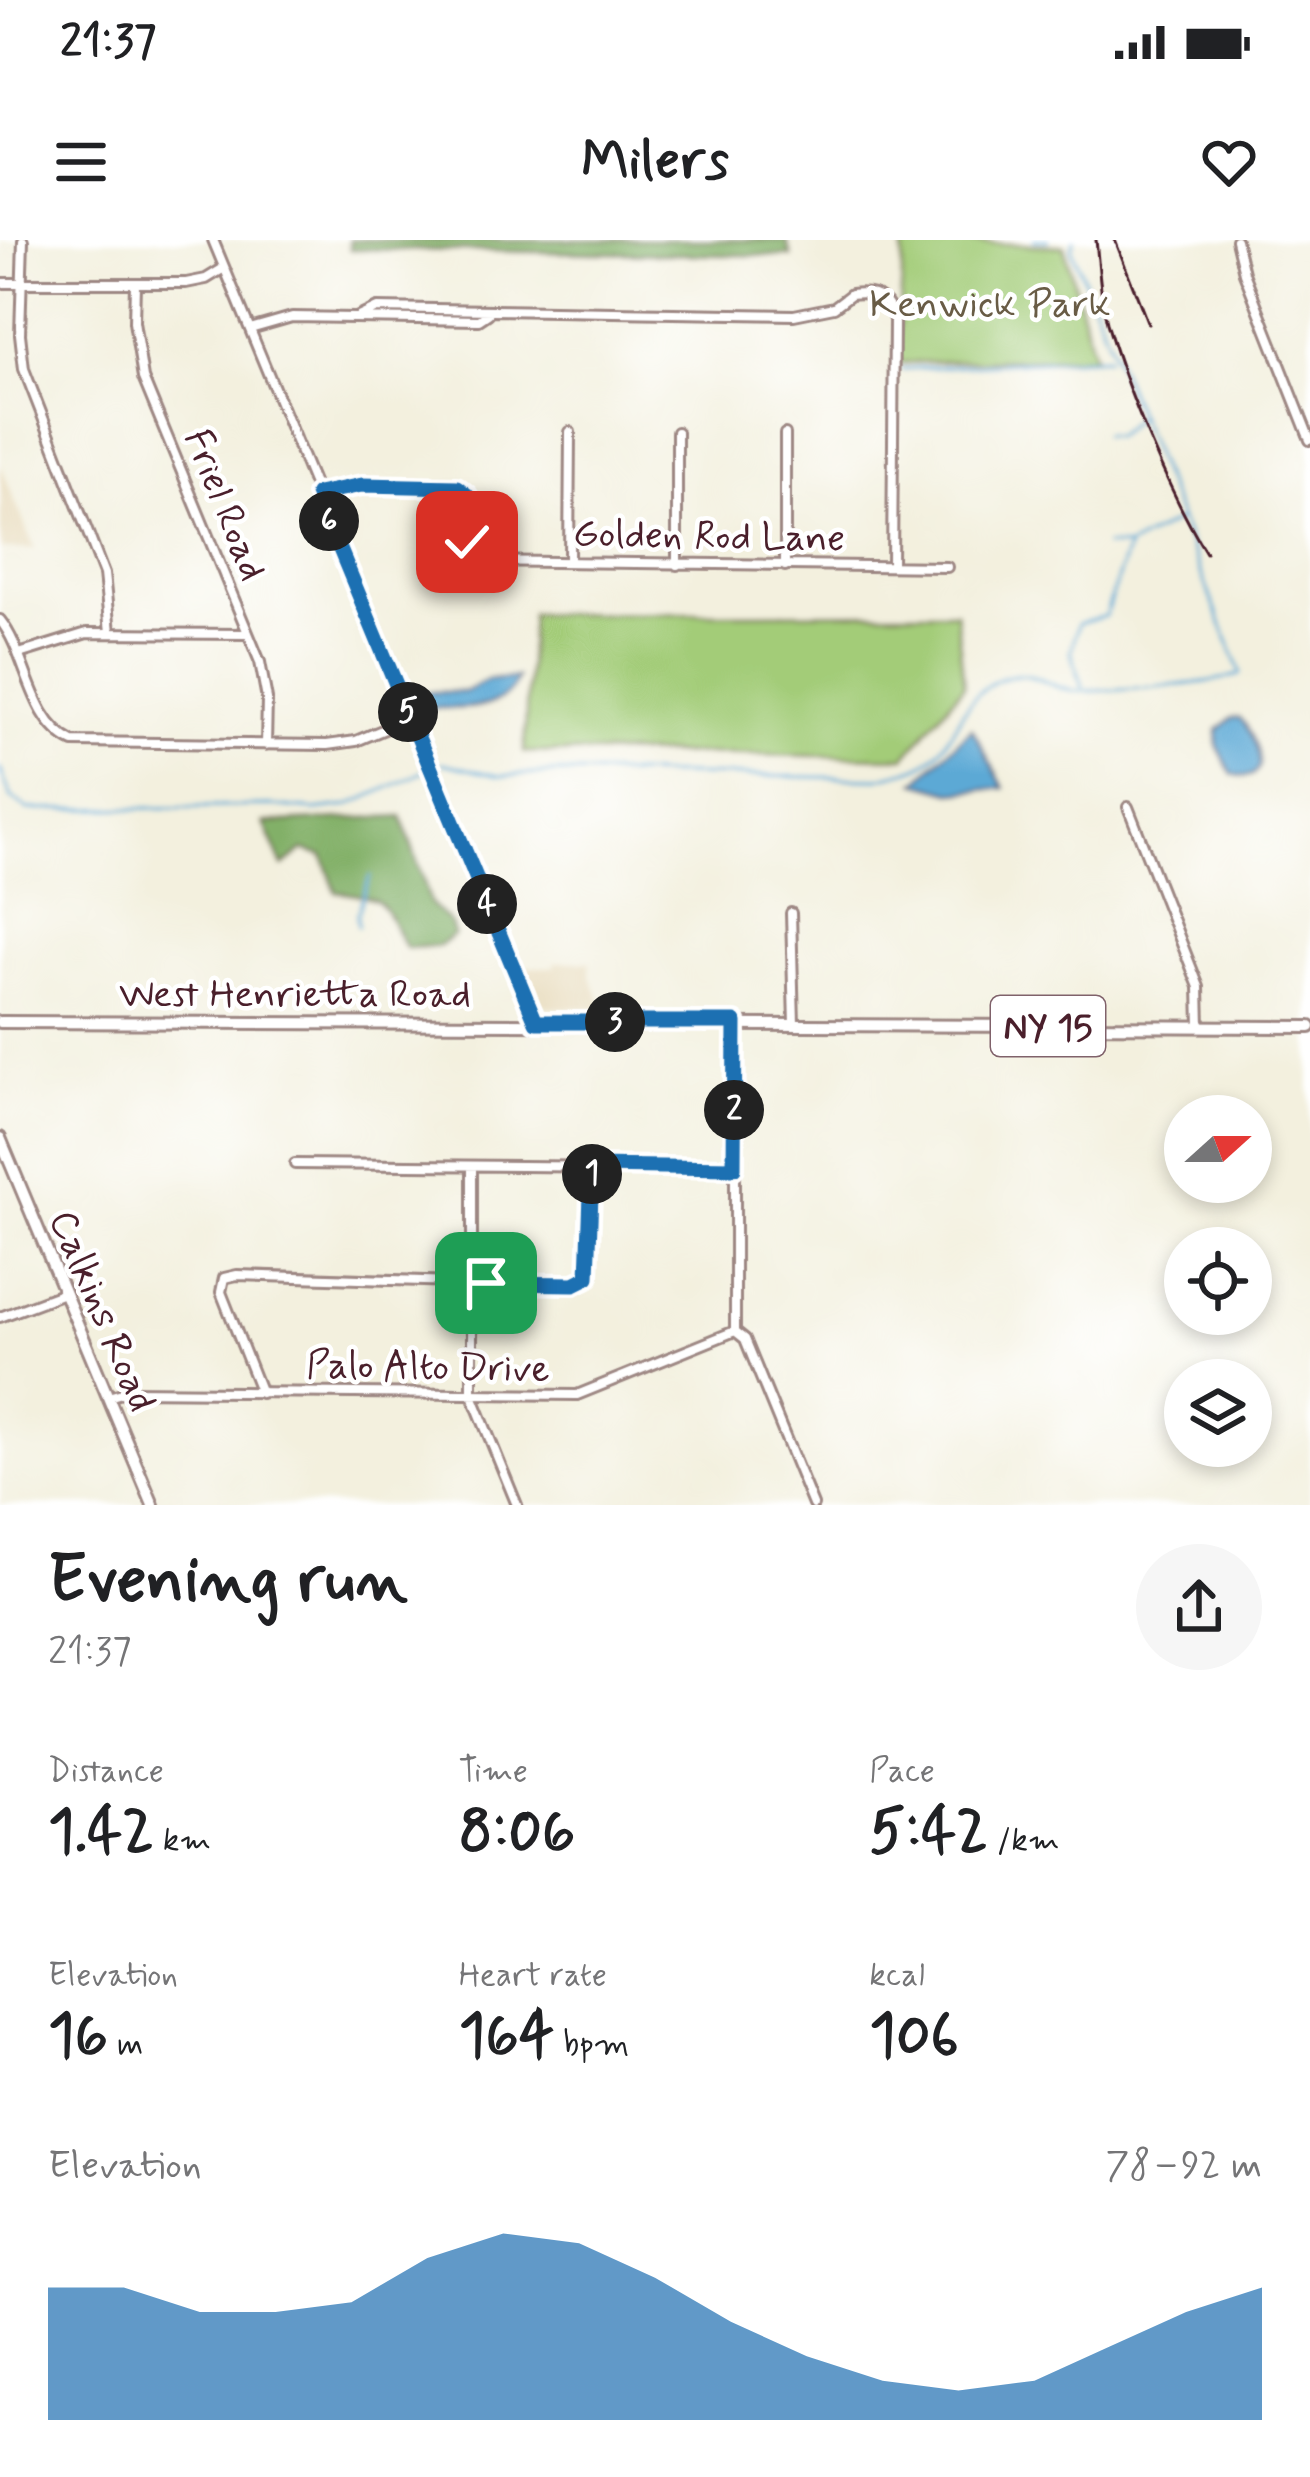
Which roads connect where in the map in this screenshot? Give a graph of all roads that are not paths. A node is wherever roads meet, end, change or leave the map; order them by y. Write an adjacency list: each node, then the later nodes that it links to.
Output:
1 (23, 240): 6 (street)
2 (213, 240): 4 (street)
3 (1236, 240): 12 (street)
4 (224, 268): 7 (street); 8 (street)
5 (0, 284): 6 (street)
6 (21, 284): 7 (street); 20 (street)
7 (135, 284): 21 (street, Friel Road)
8 (250, 329): 13 (street); 17 (street)
9 (571, 432): 14 (street)
10 (677, 433): 15 (street)
11 (785, 434): 16 (street)
12 (1310, 440)
13 (317, 494): 14 (street, Golden Rod Lane); 23 (street)
14 (569, 563): 15 (street, Golden Rod Lane)
15 (677, 565): 16 (street, Golden Rod Lane)
16 (785, 566): 17 (street, Golden Rod Lane)
17 (892, 566): 18 (street, Golden Rod Lane)
18 (947, 567)
19 (0, 620): 22 (street)
20 (110, 632): 21 (street); 22 (street)
21 (248, 634): 24 (street, Friel Road)
22 (20, 654): 24 (street)
23 (411, 718): 24 (street); 28 (street)
24 (266, 745)
25 (1128, 807): 31 (street)
26 (791, 913): 30 (street)
27 (0, 1022): 28 (main road, West Henrietta Road / NY 15)
28 (536, 1022): 29 (main road, West Henrietta Road / NY 15)
29 (735, 1022): 30 (main road, West Henrietta Road / NY 15); 37 (street)
30 (794, 1024): 31 (main road, West Henrietta Road / NY 15)
31 (1200, 1027): 32 (main road, West Henrietta Road / NY 15)
32 (1310, 1027)
33 (0, 1138): 39 (main road, Calkins Road)
34 (295, 1164): 35 (street)
35 (472, 1166): 36 (street); 38 (street)
36 (592, 1166): 37 (street); 38 (street)
37 (734, 1168): 41 (street)
38 (472, 1280): 42 (street); 43 (street)
39 (64, 1293): 40 (street); 44 (main road, Calkins Road)
40 (0, 1317)
41 (735, 1331): 43 (street, Palo Alto Drive); 47 (street)
42 (261, 1393): 43 (street, Palo Alto Drive); 44 (street, Palo Alto Drive)
43 (472, 1396): 46 (street)
44 (108, 1397): 45 (main road, Calkins Road)
45 (150, 1504)
46 (517, 1505)
47 (813, 1505)

